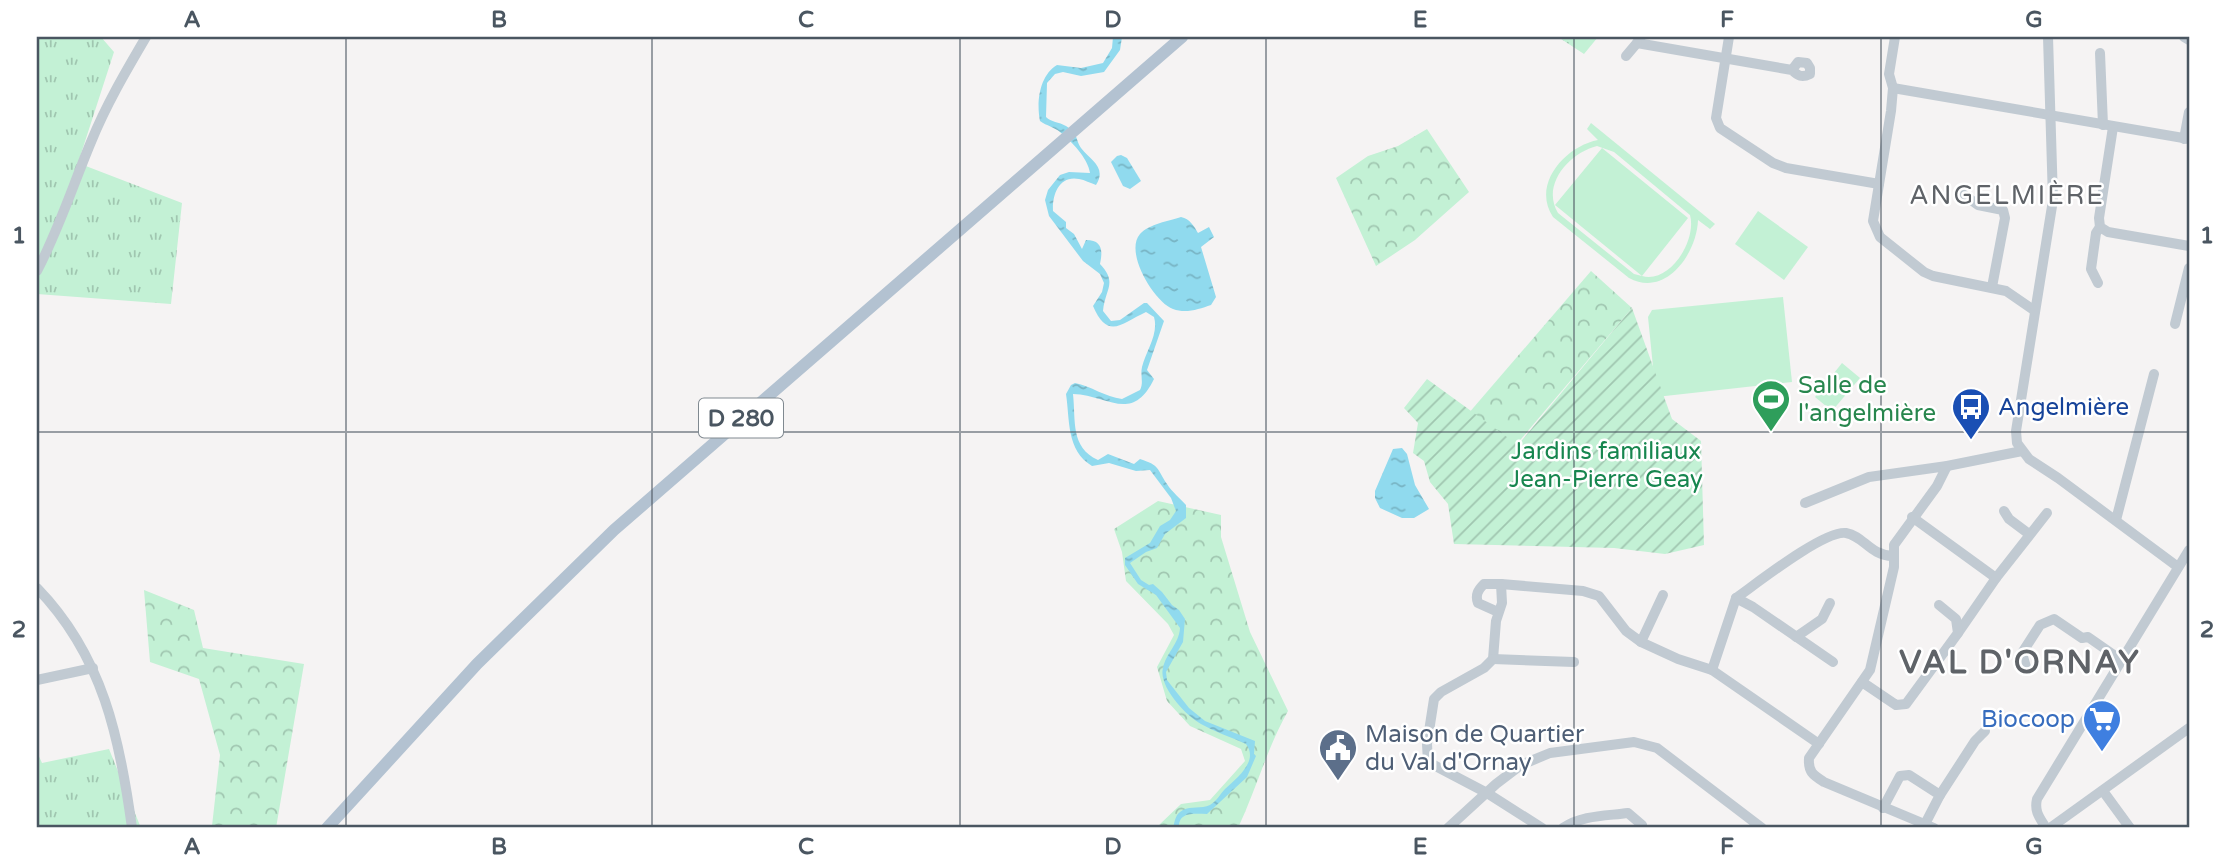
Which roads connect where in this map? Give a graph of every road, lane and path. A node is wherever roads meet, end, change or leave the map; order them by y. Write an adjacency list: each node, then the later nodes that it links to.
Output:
1 (146, 37): 23 (street)
2 (1182, 37): 70 (main road, D 280)
3 (1729, 37): 11 (street)
4 (1895, 37): 13 (street)
5 (2048, 37): 15 (street)
6 (2184, 37): 8 (street)
7 (1639, 40): 10 (street); 11 (street)
8 (2189, 40)
9 (2100, 53): 16 (street)
10 (1626, 56)
11 (1725, 59): 12 (street); 18 (street)
12 (1792, 70)
13 (1893, 88): 15 (street); 18 (street)
14 (2189, 112): 17 (street)
15 (2051, 117): 16 (street); 26 (street)
16 (2108, 126): 17 (street); 20 (street)
17 (2187, 139)
18 (1879, 184): 25 (street)
19 (1963, 194): 25 (street)
20 (2100, 227): 21 (street); 24 (street)
21 (2189, 246)
22 (2189, 268): 27 (street)
23 (37, 271)
24 (2098, 283)
25 (1992, 287): 26 (street)
26 (2035, 311): 29 (street)
27 (2175, 324)
28 (2154, 374): 35 (street)
29 (2022, 452): 30 (street); 35 (street)
30 (1947, 466): 31 (street); 34 (street)
31 (1805, 503)
32 (2004, 511): 36 (street)
33 (2047, 513): 36 (street)
34 (1912, 517): 38 (street); 40 (street)
35 (2116, 520): 39 (street)
36 (2029, 534): 40 (street)
37 (2189, 550): 39 (street)
38 (1893, 556): 44 (street); 59 (street)
39 (2178, 567): 52 (street)
40 (1996, 578): 48 (street)
41 (1501, 584): 47 (street); 47 (street); 50 (street)
42 (37, 589): 56 (street)
43 (1663, 595): 50 (street)
44 (1736, 598): 49 (street); 57 (street)
45 (1830, 603): 49 (street)
46 (1939, 605): 48 (street)
47 (1498, 612): 51 (street)
48 (1958, 632): 59 (street)
49 (1796, 637): 54 (street)
50 (1641, 642): 57 (street)
51 (1493, 659): 53 (street); 64 (street)
52 (2121, 660): 55 (street); 77 (street)
53 (1574, 662)
54 (1833, 662)
55 (2026, 667)
56 (93, 668): 58 (street); 69 (street)
57 (1712, 670): 62 (street)
58 (37, 680)
59 (1862, 682): 62 (street)
60 (2189, 729): 63 (street)
61 (1985, 731): 65 (street)
62 (1819, 744): 66 (street)
63 (2103, 791): 77 (street); 78 (street)
64 (1486, 793): 71 (street); 72 (street); 76 (street)
65 (1940, 795): 66 (street); 68 (street)
66 (1883, 808): 68 (street)
67 (1597, 817): 73 (street); 74 (street); 75 (street)
68 (1930, 826)
69 (132, 828)
70 (327, 828)
71 (1448, 828)
72 (1541, 828)
73 (1563, 828)
74 (1604, 828)
75 (1641, 828)
76 (1762, 828)
77 (2048, 828)
78 (2130, 828)

